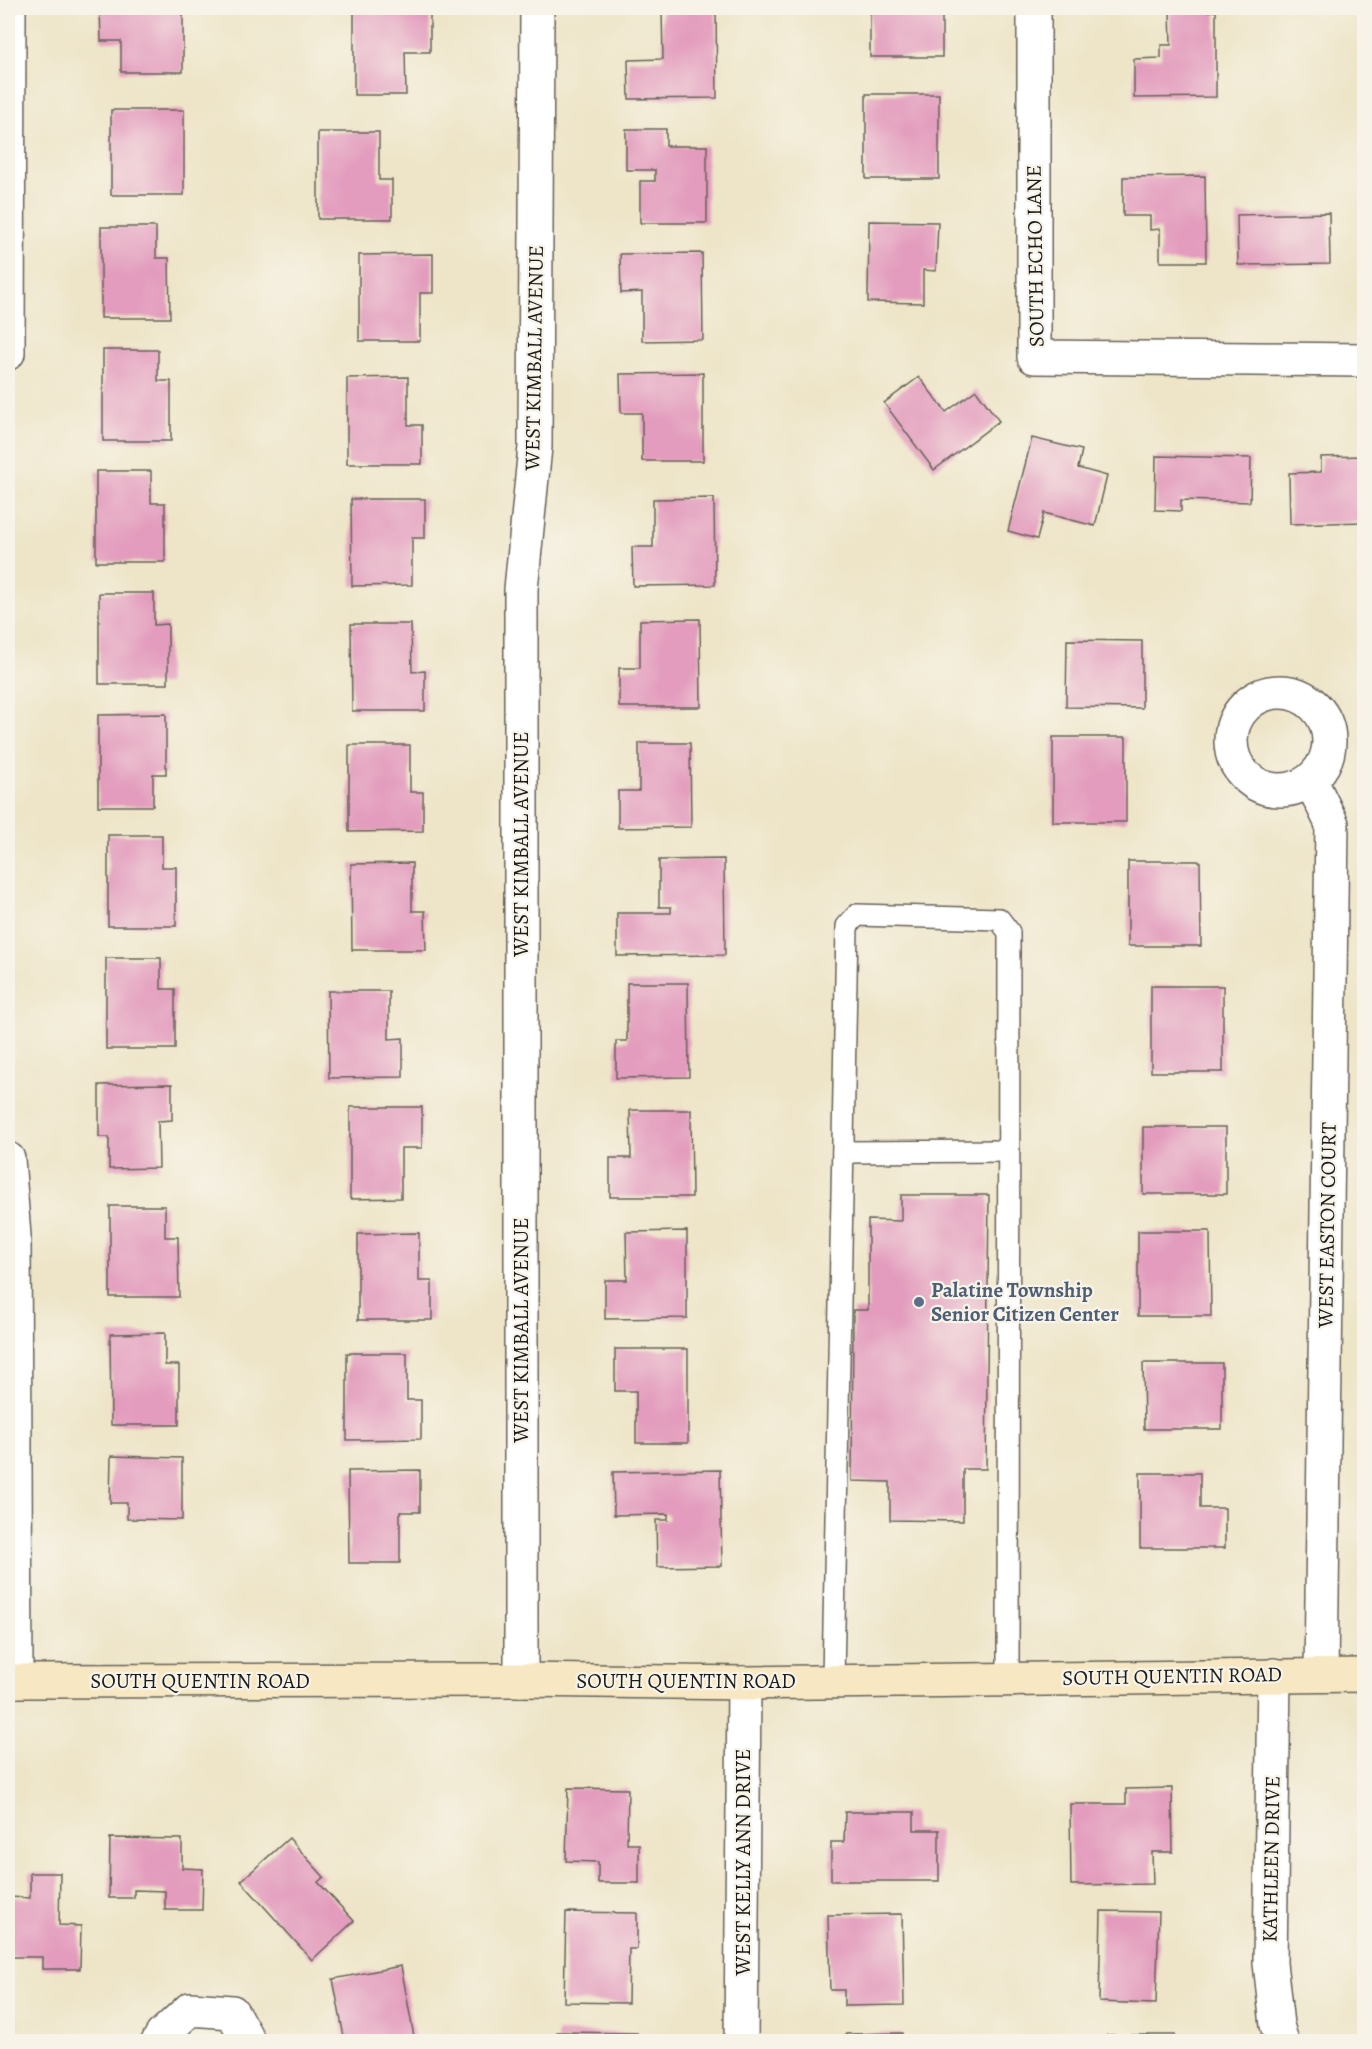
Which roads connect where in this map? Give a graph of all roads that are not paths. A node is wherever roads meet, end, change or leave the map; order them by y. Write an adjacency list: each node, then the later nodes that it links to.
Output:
1 (9, 8): 4 (street)
2 (537, 8): 14 (street, WEST KIMBALL AVENUE)
3 (1034, 8): 5 (street, SOUTH ECHO LANE)
4 (8, 353)
5 (1365, 360)
6 (1311, 780): 11 (street, WEST EASTON COURT)
7 (1009, 1151): 8 (lane); 8 (lane); 13 (lane)
8 (843, 1152): 16 (lane)
9 (8, 1159): 15 (street)
10 (1274, 1675): 11 (main road, SOUTH QUENTIN ROAD); 13 (main road, SOUTH QUENTIN ROAD); 21 (street, KATHLEEN DRIVE)
11 (1321, 1675): 12 (main road, SOUTH QUENTIN ROAD)
12 (1365, 1675)
13 (1008, 1678): 16 (main road, SOUTH QUENTIN ROAD)
14 (521, 1680): 15 (main road, SOUTH QUENTIN ROAD); 17 (main road, SOUTH QUENTIN ROAD)
15 (12, 1681)
16 (832, 1681): 17 (main road, SOUTH QUENTIN ROAD)
17 (744, 1683): 20 (street, WEST KELLY ANN DRIVE)
18 (158, 2042): 19 (street)
19 (249, 2042)
20 (741, 2042)
21 (1282, 2042)

